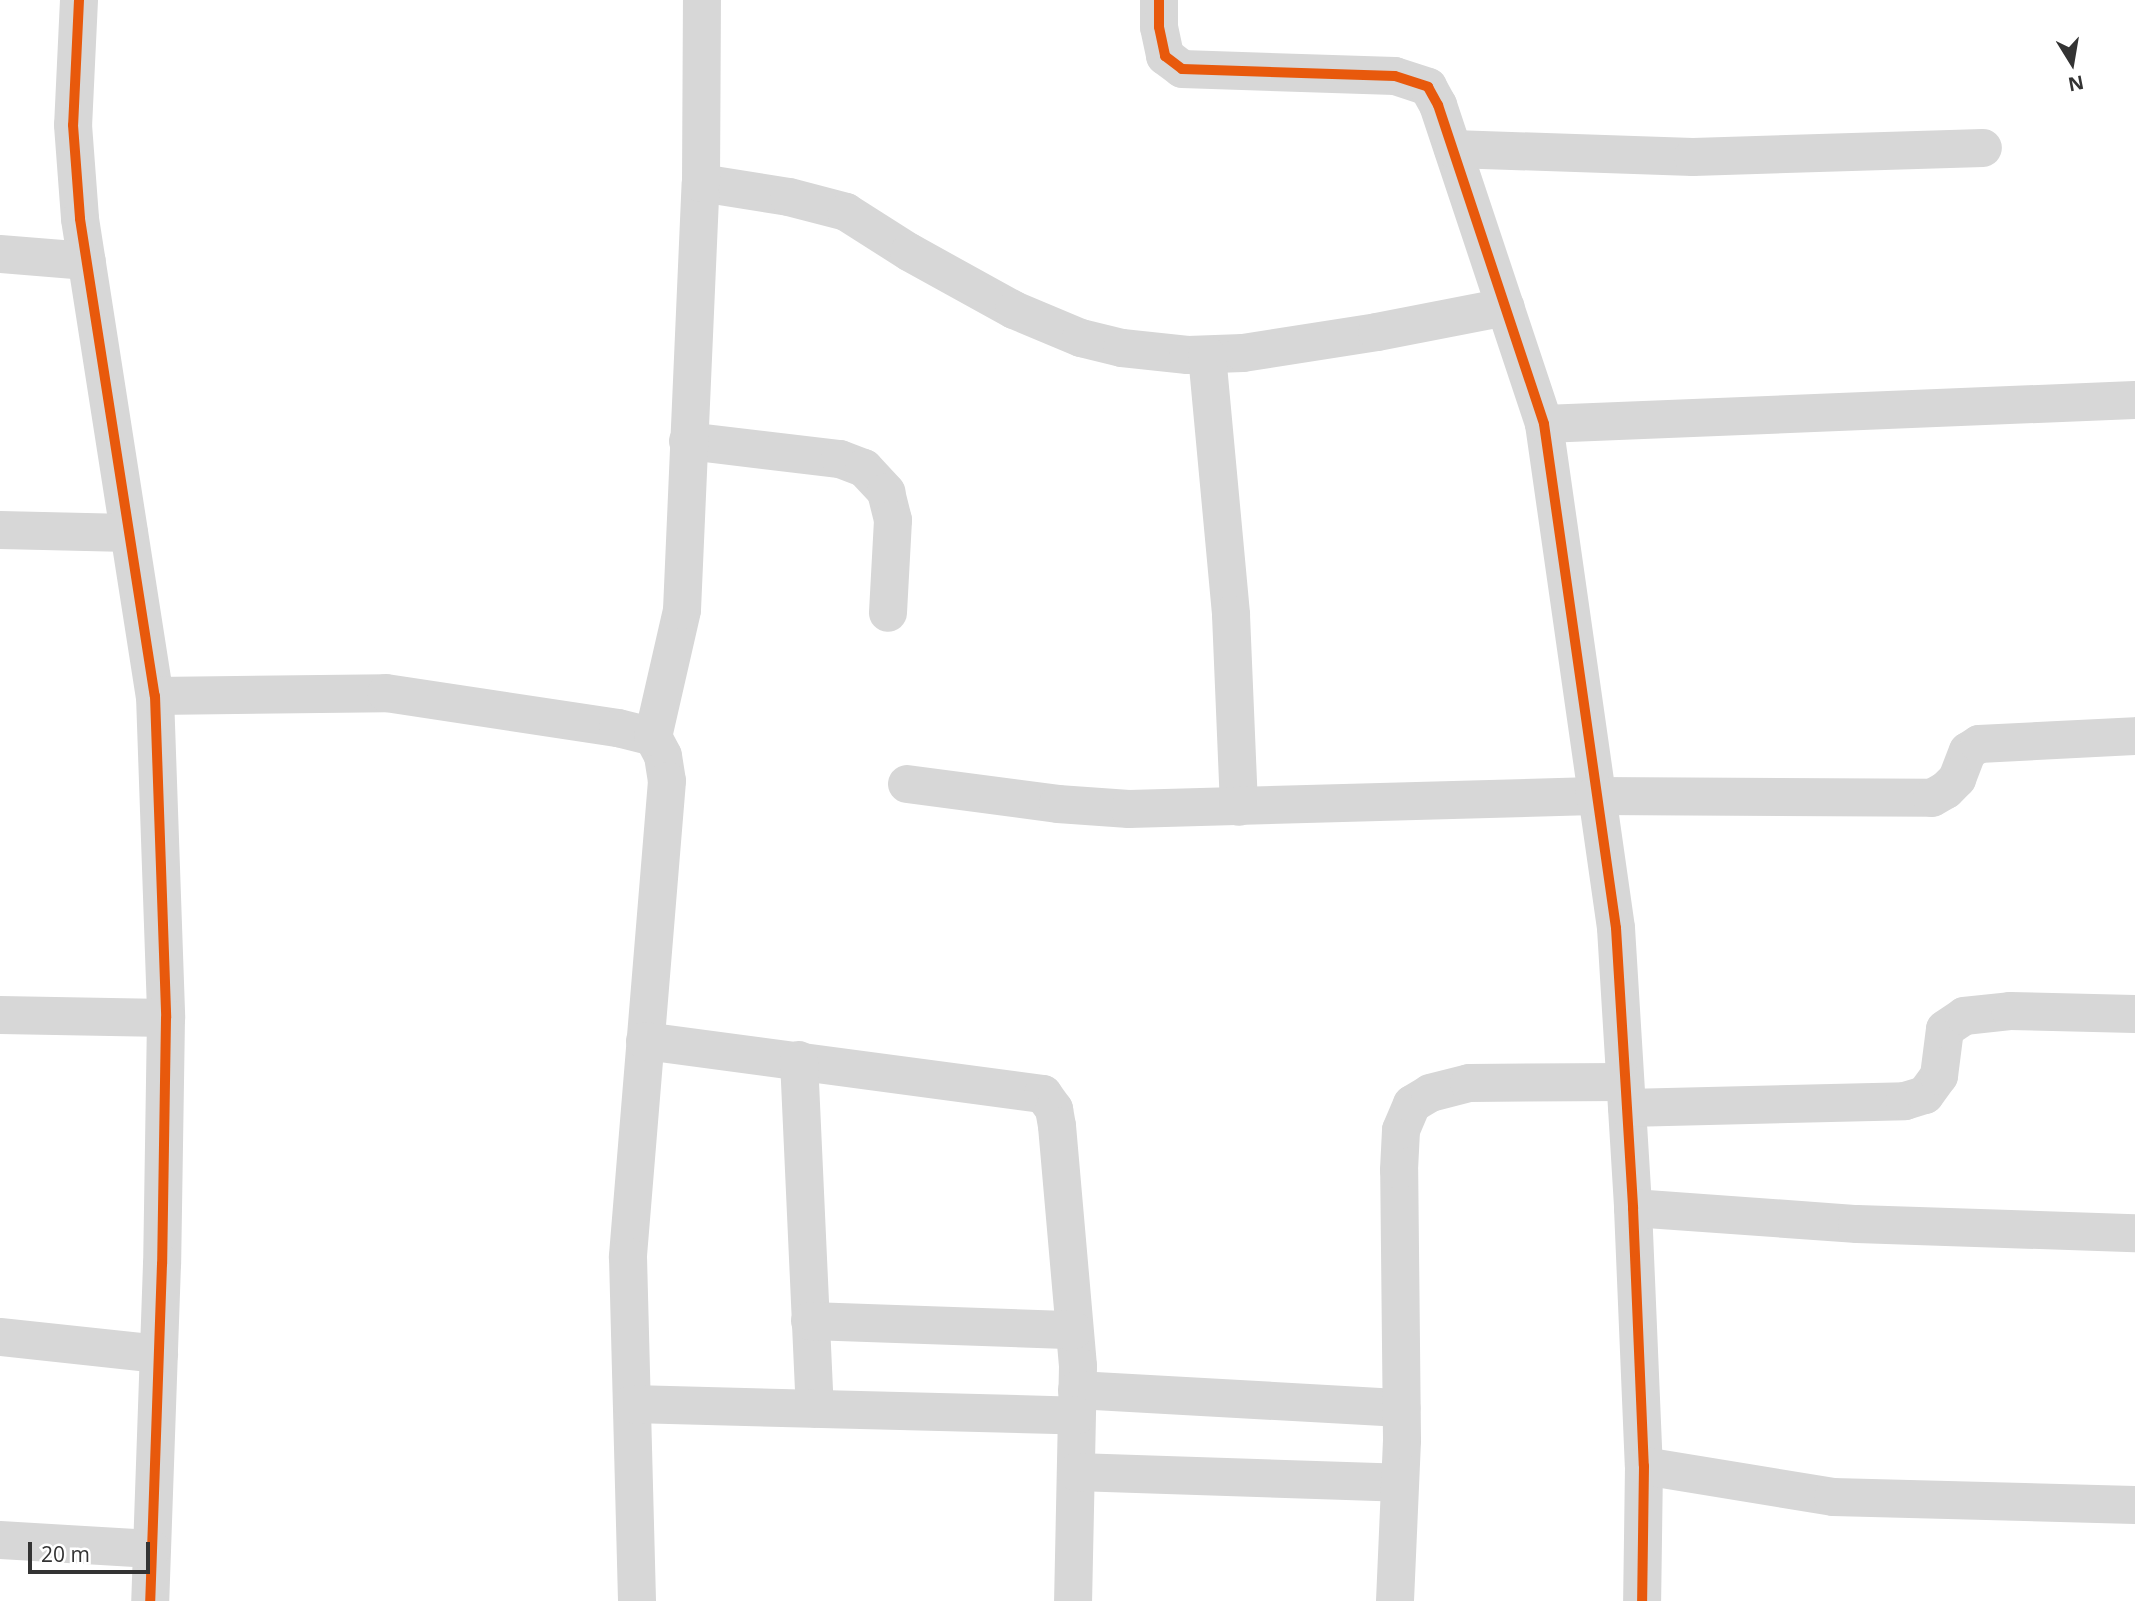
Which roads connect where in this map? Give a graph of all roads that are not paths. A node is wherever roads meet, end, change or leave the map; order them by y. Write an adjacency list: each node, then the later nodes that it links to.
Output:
1 (79, 0): 8 (street)
2 (702, 0): 6 (street)
3 (1159, 0): 5 (street)
4 (1983, 148): 5 (street)
5 (1453, 149): 9 (street)
6 (701, 183): 10 (street); 13 (street)
7 (0, 254): 8 (street)
8 (87, 261): 15 (street)
9 (1506, 307): 10 (street); 12 (street)
10 (1207, 355): 22 (street)
11 (2135, 400): 12 (street)
12 (1544, 424): 21 (street)
13 (688, 441): 16 (street); 19 (street)
14 (0, 530): 15 (street)
15 (129, 533): 17 (street)
16 (888, 613)
17 (155, 696): 19 (street); 25 (street)
18 (2135, 736): 21 (street)
19 (653, 737): 26 (street)
20 (907, 784): 22 (street)
21 (1594, 796): 22 (street); 28 (street)
22 (1239, 807)
23 (2135, 1014): 28 (street)
24 (0, 1016): 25 (street)
25 (166, 1018): 34 (street)
26 (645, 1041): 27 (street); 36 (street)
27 (799, 1060): 31 (street); 32 (street)
28 (1626, 1095): 29 (street); 37 (street)
29 (1633, 1208): 30 (street); 39 (street)
30 (2135, 1233)
31 (810, 1321): 32 (street); 38 (street)
32 (1074, 1330): 35 (street)
33 (0, 1337): 34 (street)
34 (159, 1354): 44 (street)
35 (1077, 1403): 37 (street); 38 (street); 40 (street)
36 (632, 1404): 38 (street); 46 (street)
37 (1402, 1408): 41 (street)
38 (815, 1409)
39 (1644, 1466): 42 (street); 49 (street)
40 (1076, 1472): 41 (street); 47 (street)
41 (1400, 1483): 48 (street)
42 (2135, 1505)
43 (0, 1540): 44 (street)
44 (152, 1549): 45 (street)
45 (150, 1601)
46 (637, 1601)
47 (1073, 1601)
48 (1395, 1601)
49 (1642, 1601)

